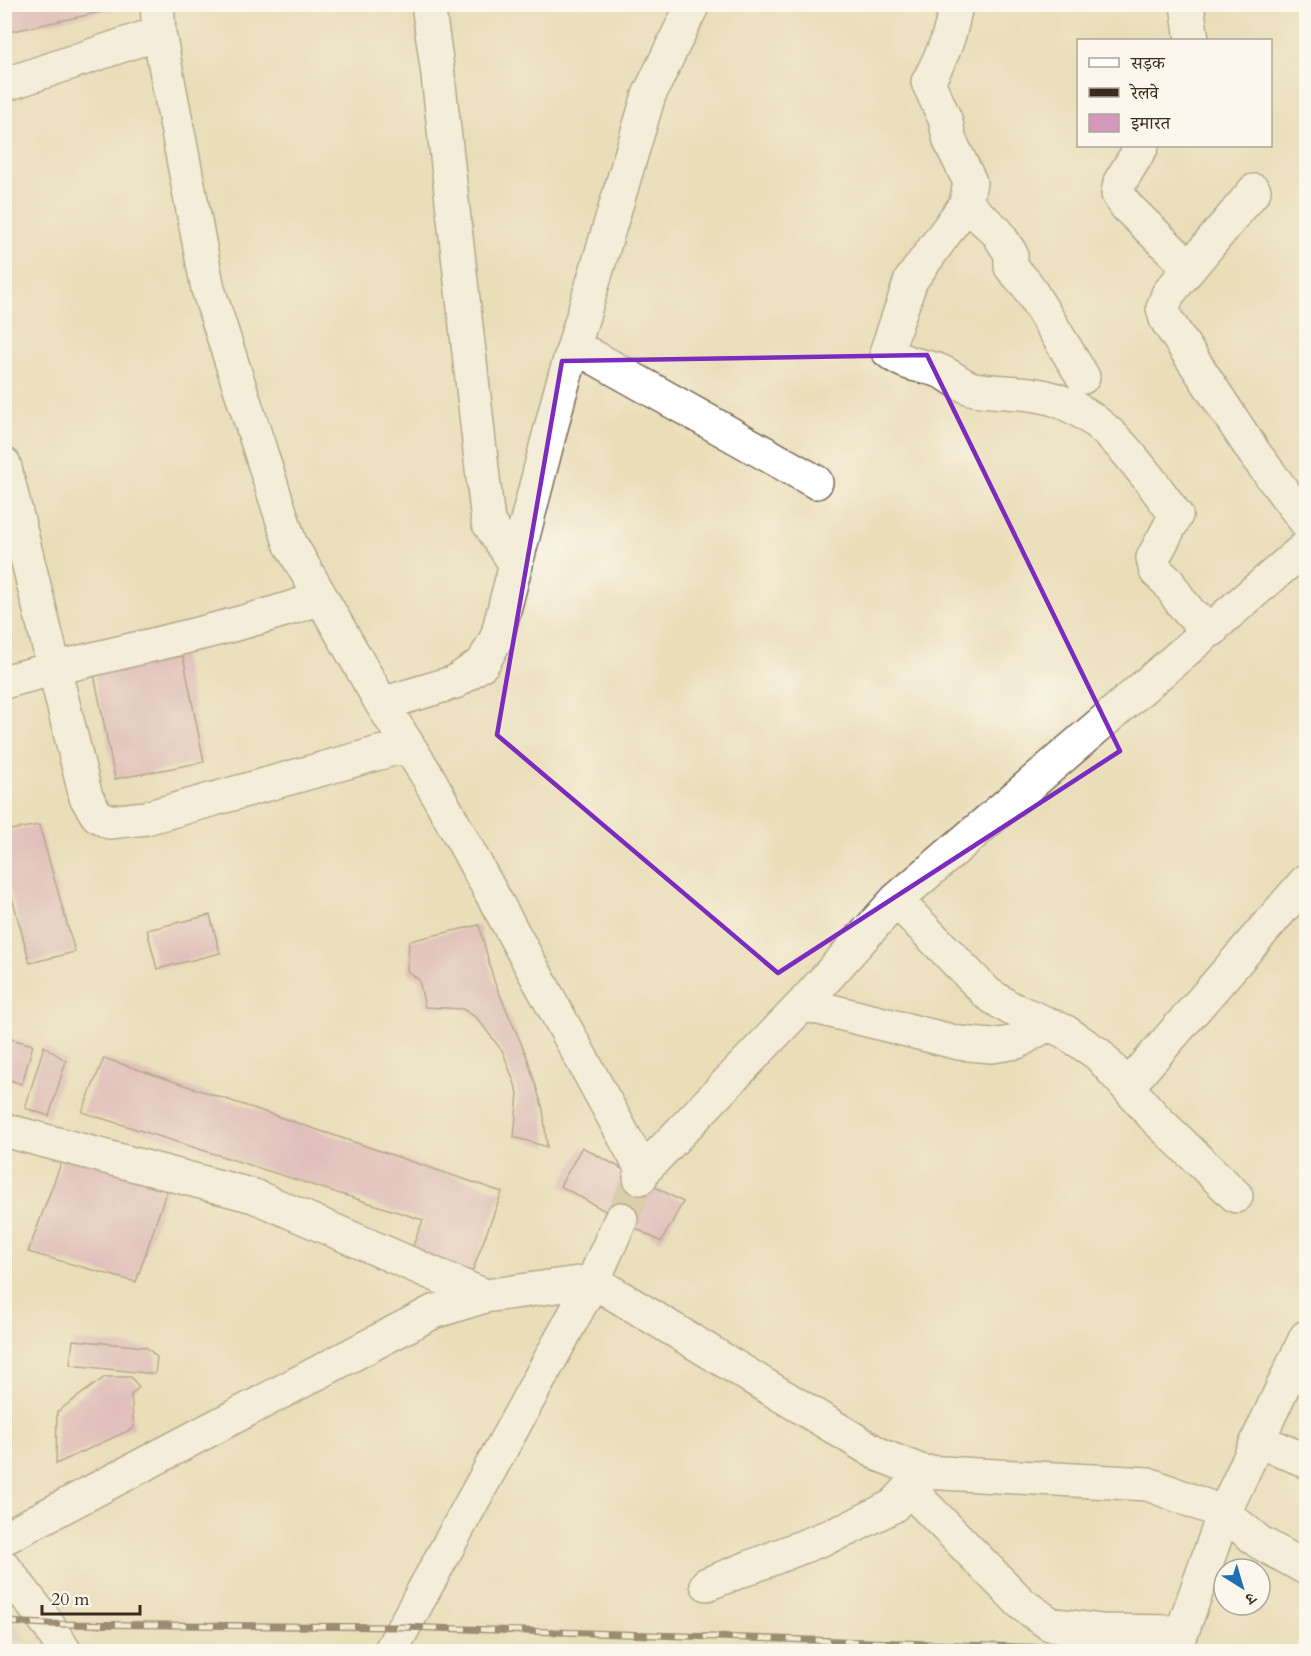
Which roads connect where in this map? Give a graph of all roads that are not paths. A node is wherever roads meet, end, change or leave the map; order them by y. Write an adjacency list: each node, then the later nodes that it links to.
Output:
1 (428, 4): 18 (street)
2 (693, 4): 12 (street)
3 (957, 4): 10 (street)
4 (1187, 4): 6 (street)
5 (158, 19): 7 (street); 19 (street)
6 (1192, 39)
7 (4, 85)
8 (1141, 147): 11 (street)
9 (1254, 191): 11 (street)
10 (966, 204): 13 (street); 20 (street)
11 (1190, 268): 16 (street)
12 (574, 346): 15 (street); 18 (street)
13 (1083, 377)
14 (4, 464): 21 (street)
15 (816, 482)
16 (1306, 522)
17 (1306, 547): 20 (street)
18 (516, 565): 23 (street)
19 (321, 598): 21 (street); 23 (street)
20 (1212, 630): 26 (street)
21 (55, 668): 22 (street); 24 (street)
22 (4, 682)
23 (382, 704): 24 (street)
24 (408, 745): 27 (street)
25 (1306, 881): 29 (street)
26 (896, 900): 27 (street); 28 (street)
27 (803, 1004): 28 (street)
28 (1047, 1024): 29 (street)
29 (1128, 1086): 31 (street)
30 (4, 1130): 34 (street)
31 (1236, 1196)
32 (621, 1219): 33 (street)
33 (593, 1281): 34 (street); 38 (street); 45 (street)
34 (485, 1296): 40 (street)
35 (1306, 1337): 36 (street)
36 (1259, 1440): 37 (street); 39 (street)
37 (1306, 1461)
38 (916, 1481): 39 (street); 39 (street); 43 (street)
39 (1224, 1513): 42 (street)
40 (4, 1538)
41 (4, 1567): 44 (street)
42 (1306, 1568)
43 (707, 1584)
44 (65, 1652)
45 (390, 1652)

